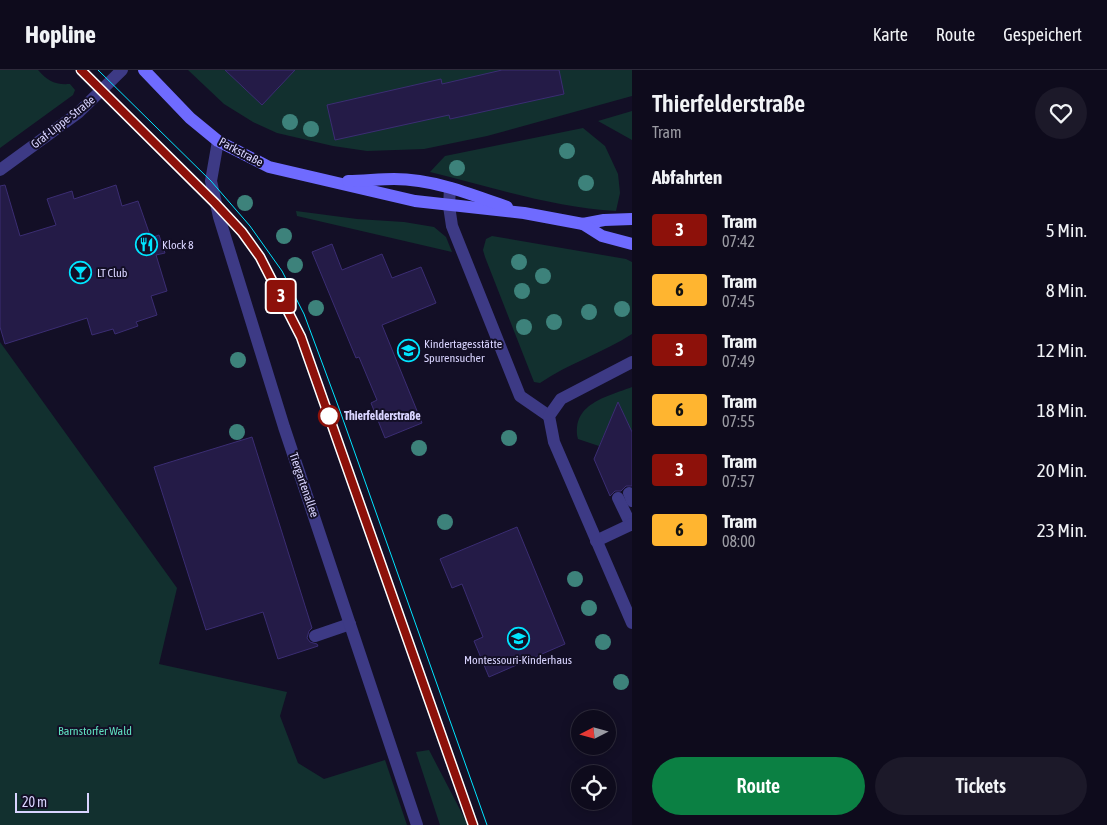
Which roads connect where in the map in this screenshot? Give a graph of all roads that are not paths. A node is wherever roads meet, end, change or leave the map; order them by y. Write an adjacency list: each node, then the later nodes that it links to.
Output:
1 (122, 70): 4 (street, Graf-Lippe-Straße)
2 (144, 70): 3 (main road, Parkstraße)
3 (218, 141): 5 (main road, Parkstraße); 18 (street, Tiergartenallee)
4 (0, 170)
5 (333, 182): 6 (main road, Parkstraße); 7 (main road, Parkstraße)
6 (450, 188): 7 (street); 8 (main road, Parkstraße)
7 (448, 206): 8 (main road, Parkstraße); 13 (street)
8 (524, 213): 10 (main road, Parkstraße)
9 (632, 220): 10 (main road, Parkstraße)
10 (583, 224): 11 (main road, Parkstraße)
11 (632, 244)
12 (632, 362): 13 (street)
13 (549, 416): 16 (street)
14 (626, 497): 15 (street)
15 (631, 524): 16 (street)
16 (596, 541): 17 (street)
17 (632, 622)
18 (350, 624): 19 (street); 20 (street, Tiergartenallee)
19 (315, 636)
20 (417, 825)

